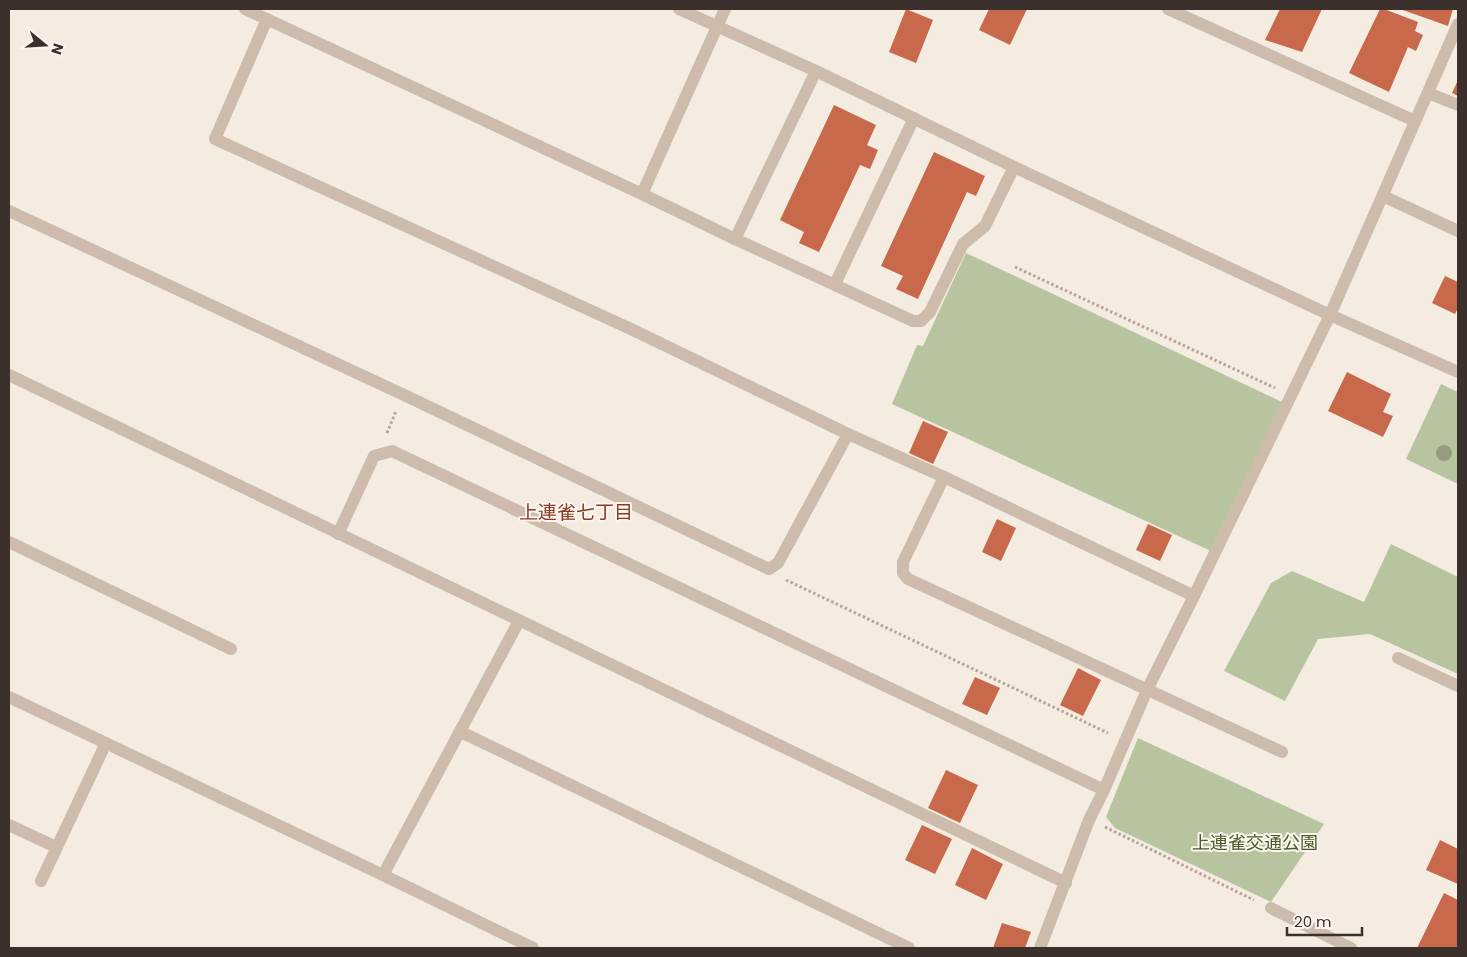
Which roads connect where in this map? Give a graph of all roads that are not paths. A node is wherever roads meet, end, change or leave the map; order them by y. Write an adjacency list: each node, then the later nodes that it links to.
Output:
1 (246, 9): 5 (street)
2 (679, 9): 7 (street)
3 (725, 9): 7 (street)
4 (1168, 9): 12 (street)
5 (267, 19): 14 (street); 23 (street)
6 (1458, 24): 9 (street)
7 (718, 27): 8 (street); 14 (street)
8 (816, 71): 11 (street); 18 (street)
9 (1428, 93): 10 (street); 12 (street)
10 (1458, 105)
11 (914, 118): 13 (street); 19 (street)
12 (1415, 121): 15 (street)
13 (1014, 166): 19 (street); 20 (street)
14 (642, 194): 18 (street)
15 (1383, 196): 17 (street); 20 (street)
16 (9, 211): 23 (street)
17 (1458, 232)
18 (735, 239): 19 (street)
19 (835, 284)
20 (1330, 315): 21 (street); 27 (street)
21 (1458, 372)
22 (9, 375): 25 (street)
23 (848, 434): 24 (street)
24 (944, 477): 27 (street); 32 (street)
25 (338, 534): 28 (street); 37 (street)
26 (9, 542): 29 (street)
27 (1194, 596): 32 (street)
28 (519, 621): 34 (street); 42 (street)
29 (230, 649)
30 (1398, 658): 31 (street)
31 (1458, 686)
32 (1147, 690): 36 (street); 37 (street)
33 (9, 698): 35 (street)
34 (461, 732): 40 (street); 45 (street)
35 (106, 743): 39 (street); 40 (street)
36 (1282, 752)
37 (1104, 790): 42 (street)
38 (9, 825): 39 (street)
39 (56, 847): 41 (street)
40 (383, 875): 44 (street)
41 (41, 881)
42 (1066, 883): 46 (street)
43 (1271, 908): 47 (street)
44 (533, 948)
45 (910, 948)
46 (1040, 948)
47 (1351, 948)

